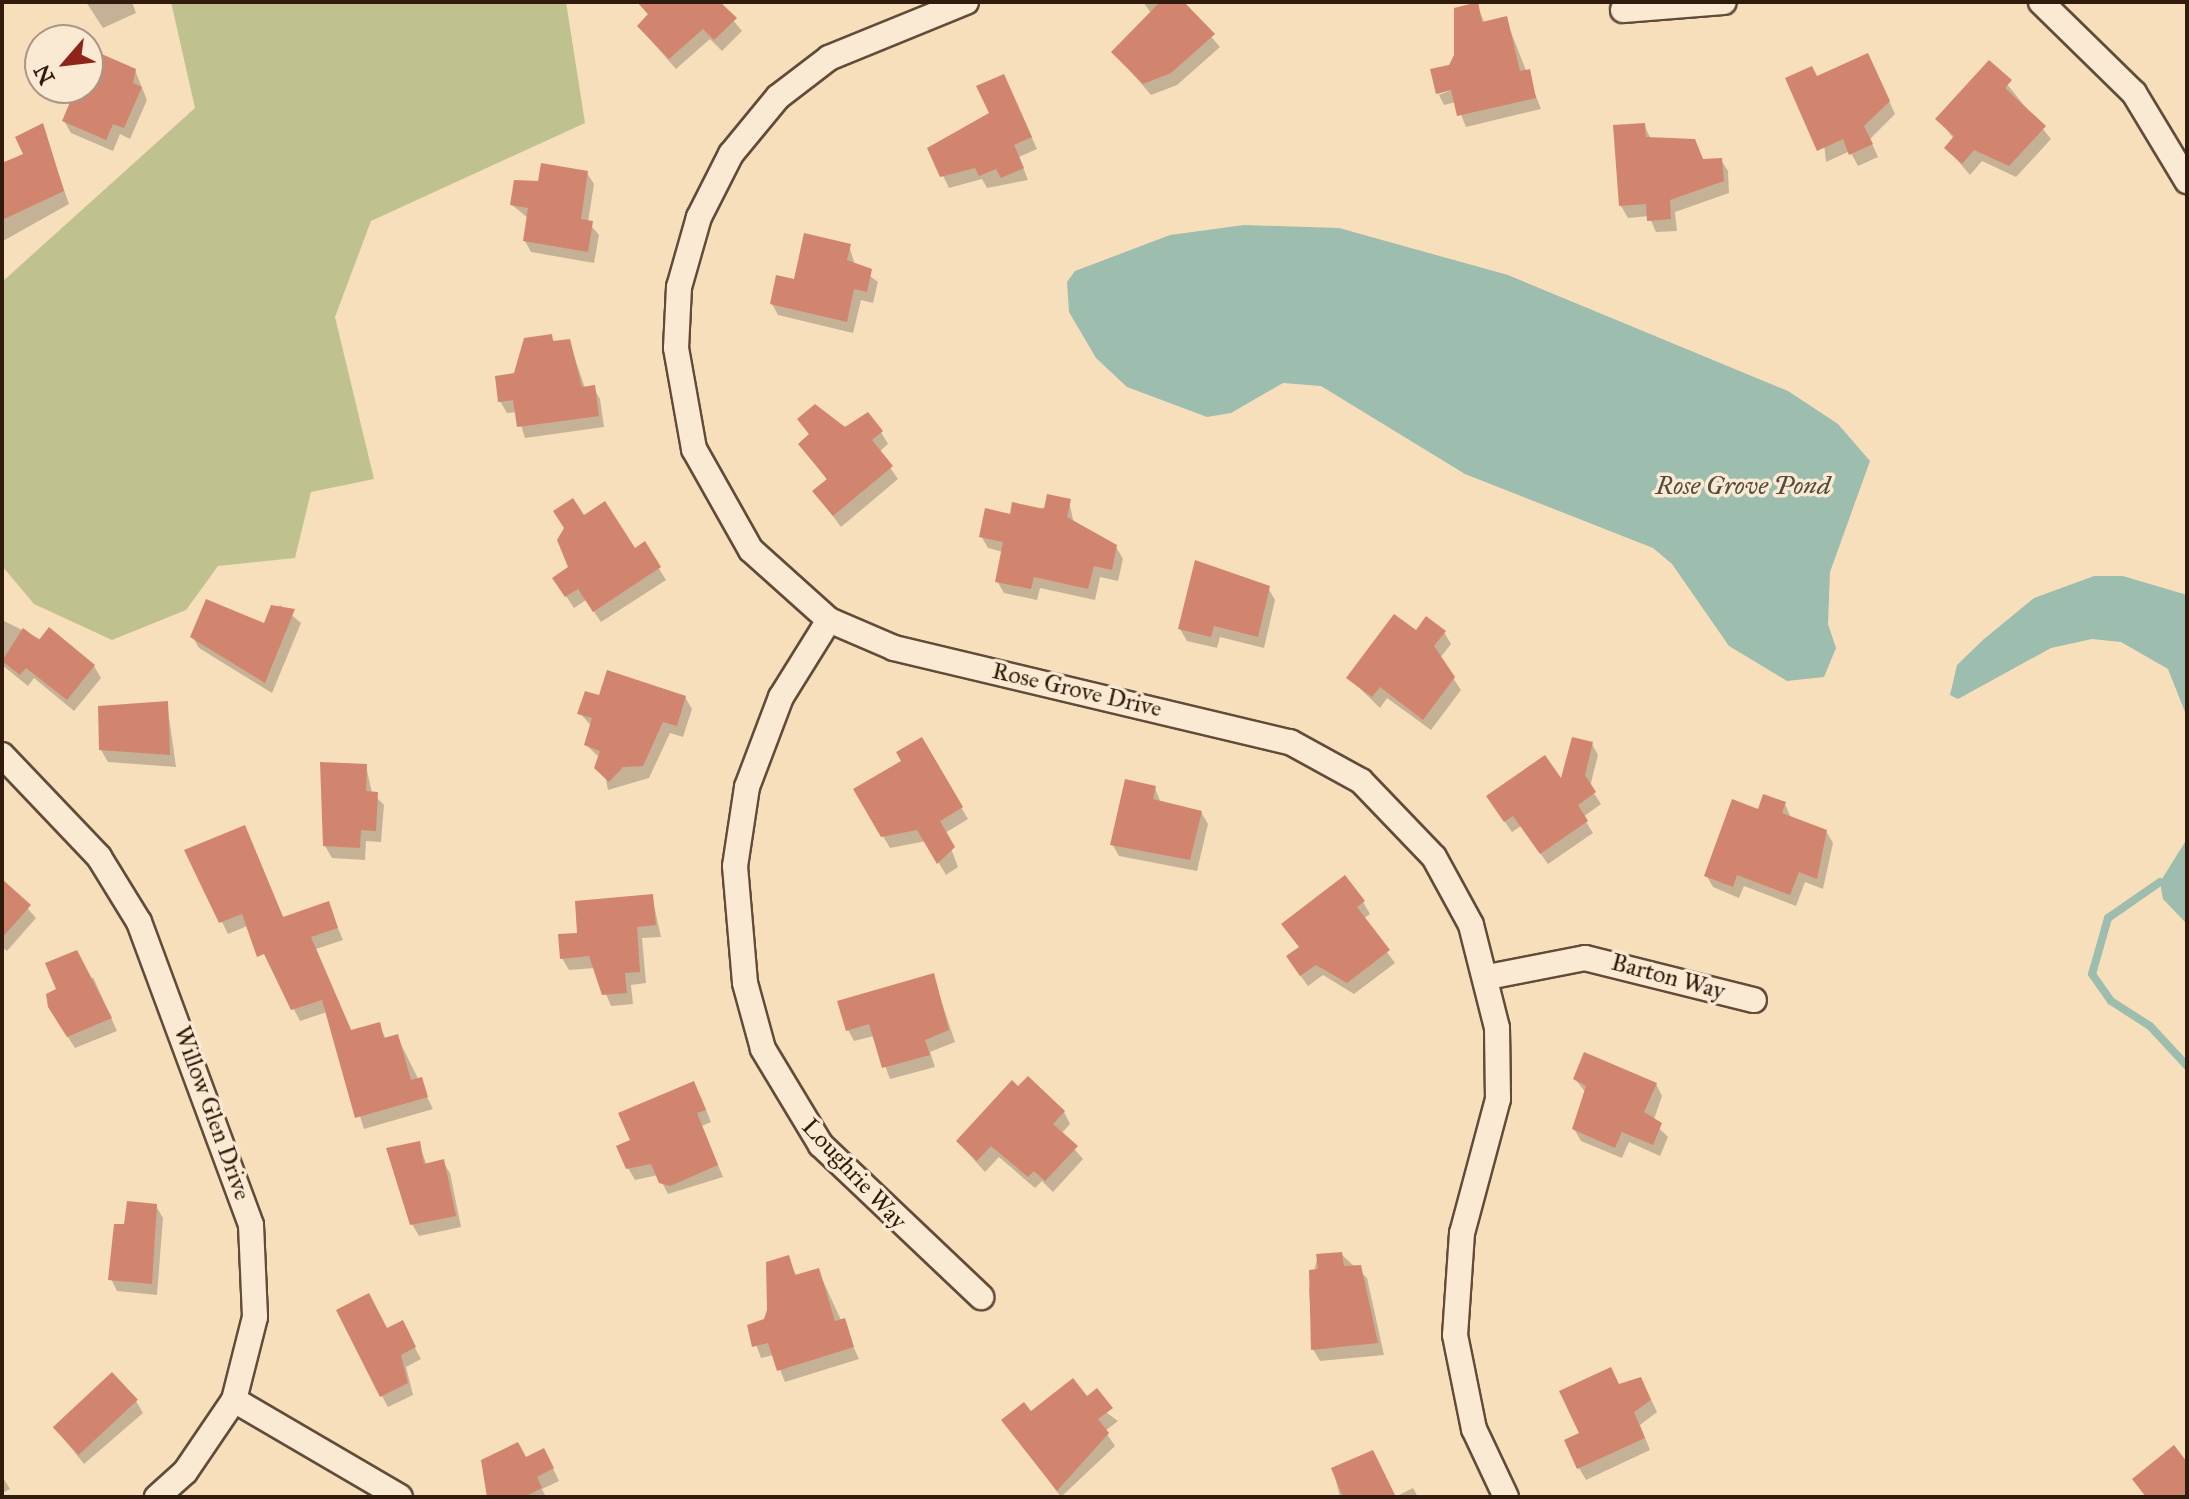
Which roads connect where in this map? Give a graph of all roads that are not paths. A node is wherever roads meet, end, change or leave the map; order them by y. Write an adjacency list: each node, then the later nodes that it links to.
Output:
1 (966, 2): 6 (street, Rose Grove Drive)
2 (1724, 2): 4 (street)
3 (2041, 2): 5 (street)
4 (1623, 10)
5 (2187, 181)
6 (829, 620): 8 (street, Rose Grove Drive); 10 (street, Loughrie Way)
7 (2, 755): 11 (street, Willow Glen Drive)
8 (1488, 977): 9 (street, Barton Way); 14 (street, Rose Grove Drive)
9 (1754, 1000)
10 (981, 1297)
11 (234, 1400): 12 (street, Willow Glen Drive); 13 (street)
12 (157, 1497)
13 (400, 1497)
14 (1506, 1497)

